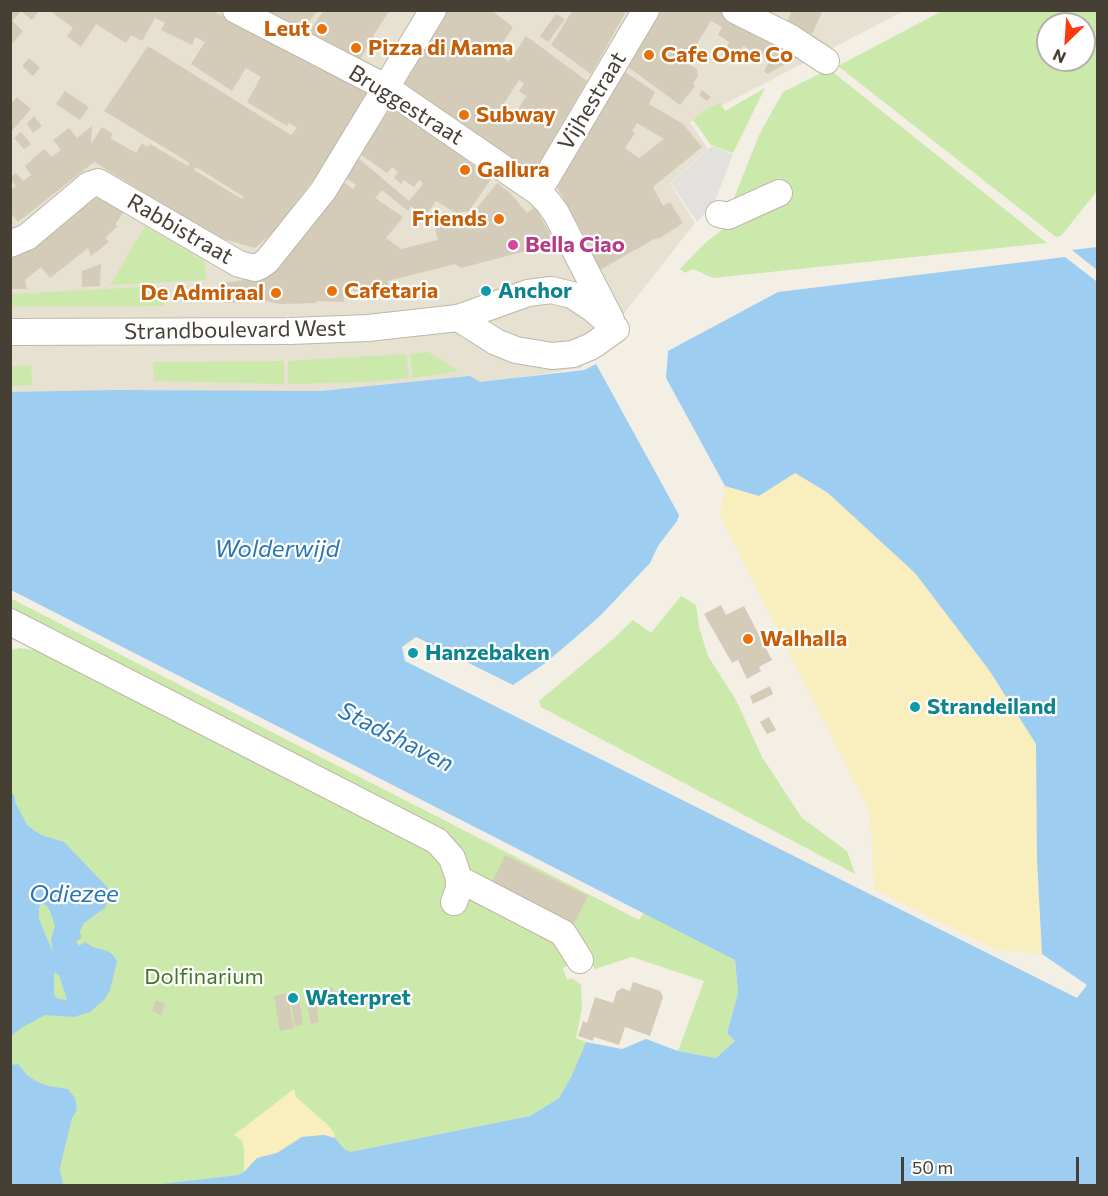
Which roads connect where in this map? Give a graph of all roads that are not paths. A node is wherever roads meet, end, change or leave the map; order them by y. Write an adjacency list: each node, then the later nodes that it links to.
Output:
1 (236, 10): 6 (street, Bruggestraat)
2 (433, 10): 6 (street)
3 (646, 10): 7 (street, Vijhestraat)
4 (735, 10): 5 (street)
5 (826, 61)
6 (385, 87): 7 (street, Bruggestraat); 10 (street, Rabbistraat)
7 (538, 192): 12 (street, Bruggestraat)
8 (779, 193): 9 (street)
9 (719, 214)
10 (10, 244)
11 (458, 318): 12 (street); 12 (street, Strandboulevard West); 13 (street, Strandboulevard West)
12 (616, 329)
13 (10, 332)
14 (23, 634): 15 (street)
15 (580, 960)

